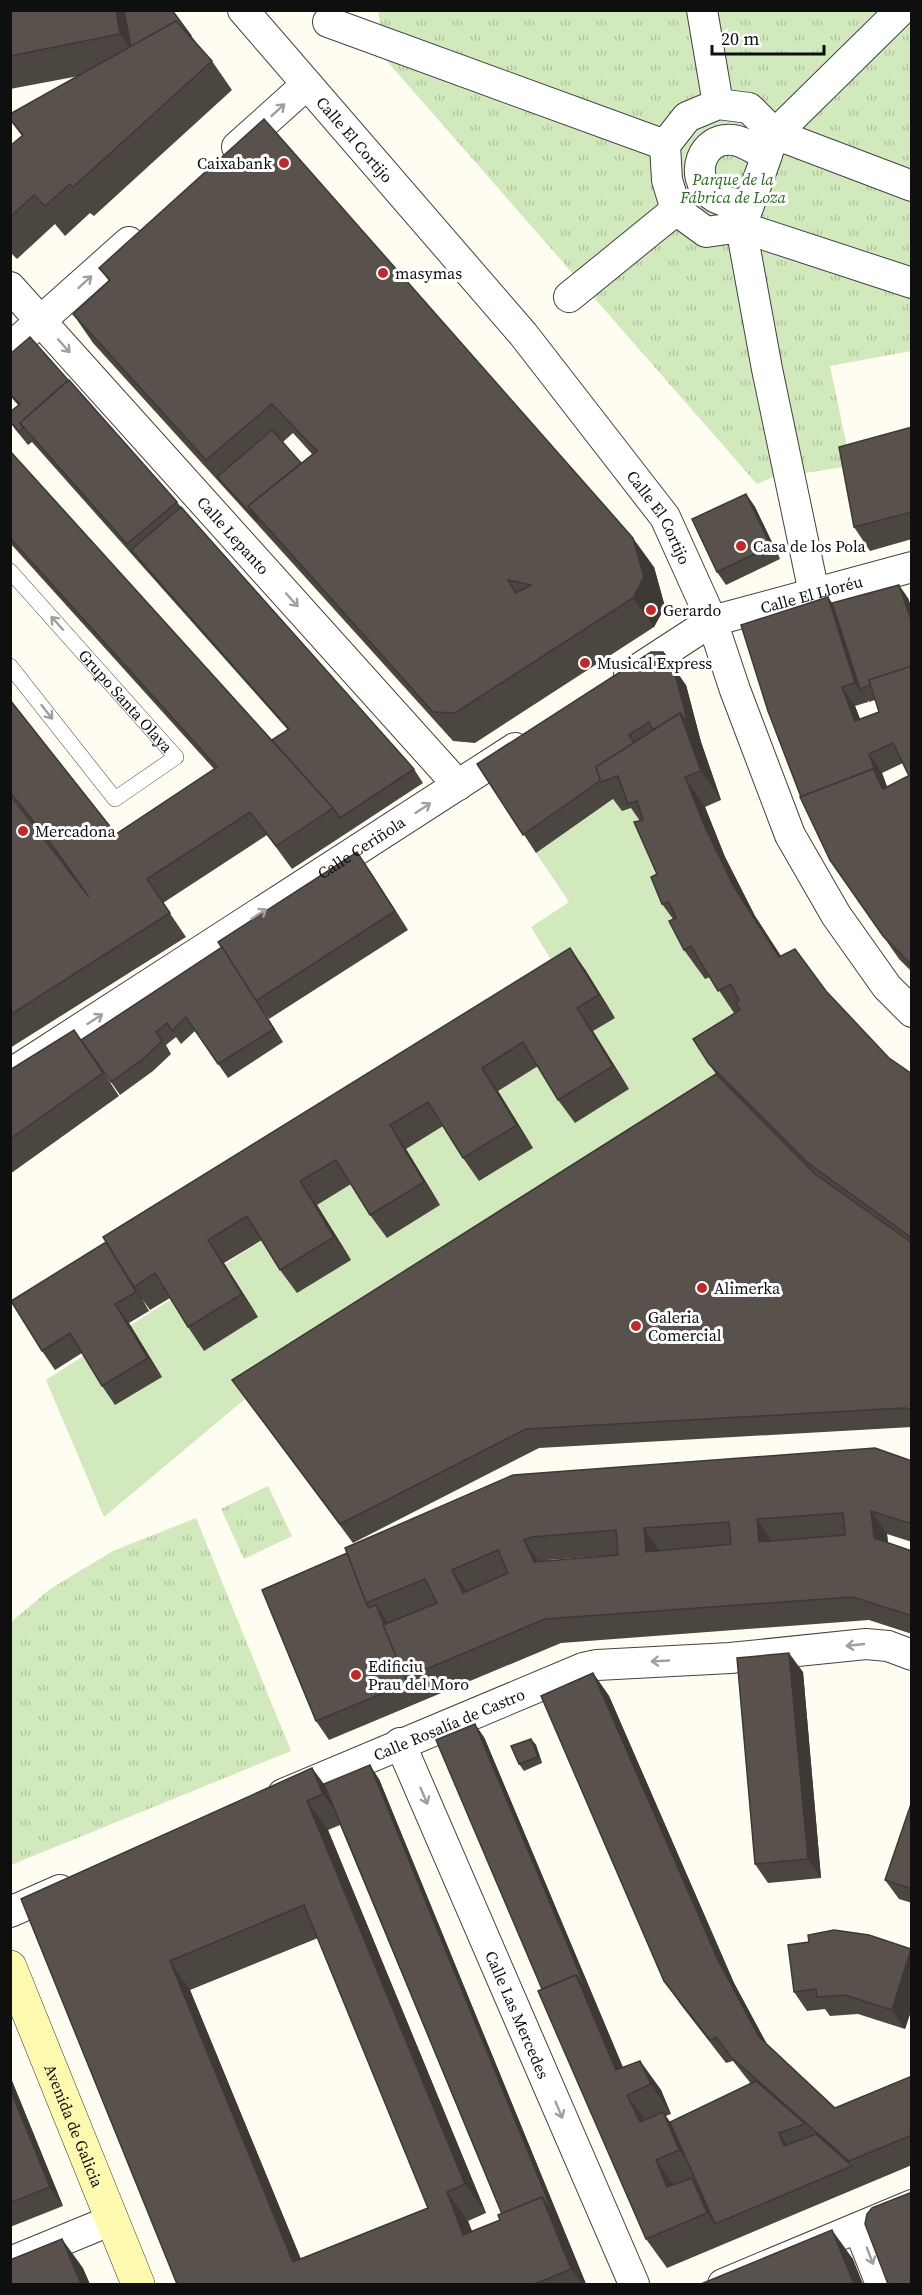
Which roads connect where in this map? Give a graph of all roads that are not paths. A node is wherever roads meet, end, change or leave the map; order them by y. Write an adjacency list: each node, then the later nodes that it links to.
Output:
1 (243, 10): 5 (street, Calle El Cortijo)
2 (702, 10): 6 (street)
3 (901, 10): 8 (street)
4 (328, 22): 7 (street)
5 (306, 85): 9 (street, Calle El Cortijo, one-way to 5); 22 (street, Calle El Cortijo)
6 (718, 104): 7 (street); 8 (street)
7 (666, 145): 11 (street)
8 (771, 145): 10 (street); 12 (street); 12 (street)
9 (219, 162)
10 (912, 186)
11 (676, 210): 12 (street); 16 (street)
12 (744, 216): 14 (street); 21 (street)
13 (148, 225): 17 (street, one-way to 13)
14 (912, 284)
15 (10, 286): 17 (street, Calle Lepanto)
16 (568, 297)
17 (41, 320): 18 (street); 26 (street, Calle Lepanto, one-way to 26)
18 (10, 348)
19 (912, 567): 21 (street, Calle El Lloréu)
20 (10, 571): 23 (lane, Grupo Santa Olaya, one-way to 20)
21 (814, 593): 22 (street, Calle El Lloréu)
22 (712, 621): 24 (street); 27 (street, Calle El Cortijo)
23 (10, 666)
24 (604, 691)
25 (536, 735): 26 (street, Calle Ceriñola)
26 (458, 785): 28 (street, Calle Ceriñola, one-way to 26)
27 (912, 1012)
28 (10, 1074)
29 (912, 1655): 30 (street, Calle Rosalía de Castro, one-way to 30)
30 (400, 1743): 31 (street, Calle Rosalía de Castro); 40 (street, Calle Las Mercedes, one-way to 40)
31 (257, 1805)
32 (82, 1880): 33 (street)
33 (10, 1912)
34 (10, 1967): 36 (street, Avenida de Galicia)
35 (912, 2205): 37 (street)
36 (112, 2220): 38 (street); 39 (street, Avenida de Galicia)
37 (859, 2229): 41 (street); 42 (street, one-way to 42)
38 (10, 2262)
39 (138, 2284)
40 (634, 2284)
41 (723, 2284)
42 (881, 2284)

